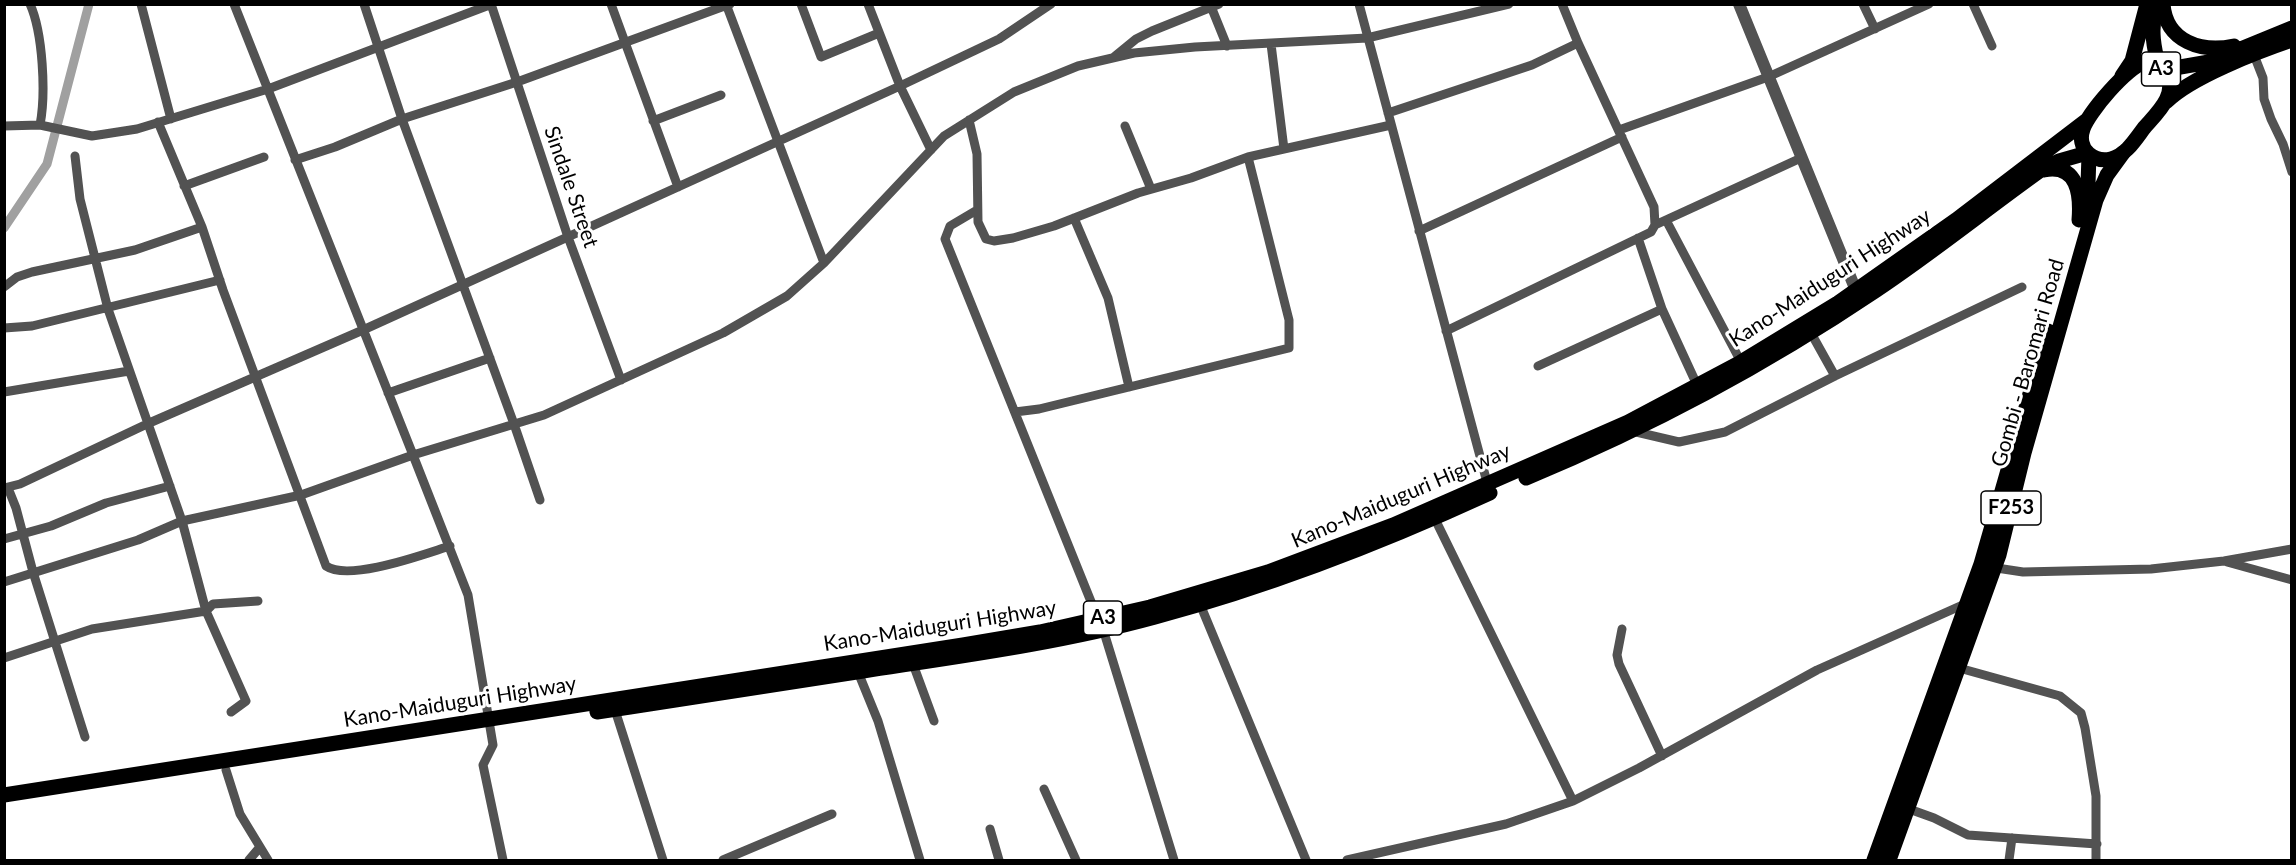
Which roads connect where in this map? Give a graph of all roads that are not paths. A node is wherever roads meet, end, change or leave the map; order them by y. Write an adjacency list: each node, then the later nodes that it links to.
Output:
1 (30, 4): 52 (street)
2 (141, 4): 45 (street)
3 (234, 4): 41 (street)
4 (364, 4): 33 (street)
5 (611, 4): 28 (street)
6 (801, 4): 24 (street)
7 (867, 4): 24 (street)
8 (1051, 4): 40 (street)
9 (1359, 4): 25 (street)
10 (1509, 4): 25 (street)
11 (1562, 4): 30 (street)
12 (1739, 4): 38 (street)
13 (1863, 4): 23 (street)
14 (1929, 4): 23 (street)
15 (1973, 4): 32 (street)
16 (2147, 4): 37 (main road)
17 (2157, 4): 36 (main road)
18 (2163, 4): 26 (main road, A3)
19 (491, 5): 33 (street); 39 (street, Sindale Street)
20 (727, 5): 28 (street); 56 (street)
21 (1214, 6): 31 (street); 35 (street)
22 (2292, 28): 26 (main road, A3)
23 (1875, 29): 38 (street)
24 (879, 33): 40 (street)
25 (1367, 38): 29 (street); 44 (street)
26 (2266, 38): 36 (main road, A3)
27 (2292, 40): 34 (main road, A3)
28 (625, 43): 39 (street); 49 (street)
29 (1271, 44): 31 (street); 57 (street)
30 (1578, 44): 44 (street); 55 (street)
31 (1227, 46): 35 (street)
32 (1992, 46)
33 (379, 47): 41 (street); 46 (street)
34 (2254, 55): 43 (main road, A3); 67 (street)
35 (1112, 58): 47 (street)
36 (2161, 69): 37 (main road, A3); 43 (main road, A3)
37 (2122, 76): 48 (main road, A3)
38 (1768, 77): 55 (street); 64 (street)
39 (517, 82): 46 (street); 78 (street, Sindale Street)
40 (900, 86): 56 (street); 58 (street)
41 (268, 90): 45 (street); 65 (street)
42 (721, 95): 49 (street)
43 (2162, 106): 59 (main road, A3)
44 (1388, 113): 51 (street)
45 (171, 119): 50 (street)
46 (402, 119): 65 (street); 83 (street)
47 (969, 120): 58 (street); 71 (street)
48 (2087, 120): 60 (main road, Gombi - Baromari Road); 86 (main road, Kano-Maiduguri Highway / A3)
49 (653, 121): 69 (street)
50 (158, 122): 52 (street); 68 (street)
51 (1391, 124): 57 (street); 77 (street)
52 (40, 125): 53 (street)
53 (4, 126)
54 (1125, 126): 70 (street)
55 (1620, 134): 75 (street); 77 (street)
56 (778, 141): 69 (street); 81 (street)
57 (1284, 149): 63 (street)
58 (931, 150): 81 (street)
59 (2122, 153): 60 (main road, A3); 121 (main road, Gombi - Baromari Road / F253)
60 (2088, 154): 66 (main road, Kano-Maiduguri Highway / A3); 74 (main road, Gombi - Baromari Road / F253)
61 (75, 156): 80 (street)
62 (264, 157): 68 (street)
63 (1248, 157): 70 (street); 101 (street)
64 (1801, 158): 73 (street); 86 (street)
65 (296, 160): 90 (street)
66 (2041, 170): 74 (main road); 86 (main road, Kano-Maiduguri Highway / A3)
67 (2292, 172)
68 (184, 186): 76 (street)
69 (678, 187): 78 (street)
70 (1151, 189): 72 (street)
71 (977, 210): 72 (street); 104 (street)
72 (1074, 218): 101 (street)
73 (1666, 220): 75 (street); 94 (street)
74 (2079, 220): 121 (main road, Gombi - Baromari Road / F253)
75 (1655, 225): 79 (street)
76 (202, 227): 80 (street); 82 (street)
77 (1419, 231): 91 (street)
78 (568, 237): 83 (street); 99 (street, Sindale Street)
79 (1638, 238): 88 (street); 91 (street)
80 (94, 259): 84 (street); 87 (street)
81 (825, 263): 99 (street)
82 (220, 280): 87 (street); 98 (street)
83 (463, 285): 90 (street); 93 (street)
84 (4, 287)
85 (2022, 287): 97 (street)
86 (1858, 296): 92 (main road, Kano-Maiduguri Highway / A3); 94 (main road, Kano-Maiduguri Highway / A3)
87 (108, 309): 89 (street); 96 (street)
88 (1662, 309): 95 (street); 100 (street)
89 (4, 328)
90 (363, 330): 98 (street); 103 (street)
91 (1446, 331): 111 (street)
92 (1811, 333): 97 (street); 107 (main road, Kano-Maiduguri Highway / A3)
93 (490, 358): 103 (street); 106 (street)
94 (1741, 362): 100 (main road, Kano-Maiduguri Highway / A3)
95 (1538, 366)
96 (129, 371): 102 (street); 105 (street)
97 (1835, 376): 107 (street)
98 (257, 377): 105 (street); 112 (street)
99 (621, 380): 106 (street)
100 (1697, 386): 111 (main road, Kano-Maiduguri Highway / A3)
101 (1128, 387): 104 (street)
102 (4, 392)
103 (388, 393): 108 (street)
104 (1015, 412): 129 (street)
105 (147, 424): 109 (street); 110 (street)
106 (514, 424): 108 (street); 113 (street)
107 (1632, 431): 111 (main road, Kano-Maiduguri Highway / A3)
108 (413, 456): 112 (street); 118 (street)
109 (170, 486): 115 (street); 116 (street)
110 (6, 488): 116 (street)
111 (1489, 488): 114 (main road, Kano-Maiduguri Highway / A3); 129 (main road, Kano-Maiduguri Highway / A3)
112 (301, 495): 115 (street); 118 (street)
113 (540, 500)
114 (1435, 519): 126 (main road, Kano-Maiduguri Highway / A3); 146 (street)
115 (182, 521): 122 (street); 128 (street)
116 (24, 534): 117 (street); 122 (street)
117 (4, 539)
118 (450, 546): 139 (street)
119 (2292, 549): 120 (street)
120 (2224, 561): 121 (street); 123 (street)
121 (1988, 566): 127 (main road, Gombi - Baromari Road / F253)
122 (33, 572): 124 (street); 131 (street)
123 (2292, 580)
124 (4, 582)
125 (258, 601): 128 (street)
126 (1200, 604): 129 (main road, Kano-Maiduguri Highway / A3); 163 (street)
127 (1974, 605): 134 (main road, Gombi - Baromari Road / F253); 141 (street); 165 (main road, Gombi - Baromari Road / F253)
128 (206, 611): 131 (street); 137 (street)
129 (1101, 624): 133 (main road, Kano-Maiduguri Highway / A3); 139 (main road, Kano-Maiduguri Highway / A3); 162 (street)
130 (1622, 629): 141 (street)
131 (56, 640): 132 (street); 140 (street)
132 (4, 658)
133 (913, 664): 135 (main road, Kano-Maiduguri Highway / A3); 138 (street)
134 (1959, 668): 148 (main road, Gombi - Baromari Road / F253); 152 (street)
135 (858, 672): 136 (main road, Kano-Maiduguri Highway / A3); 159 (street)
136 (615, 710): 139 (main road, Kano-Maiduguri Highway / A3); 157 (street)
137 (231, 712)
138 (934, 721)
139 (488, 724): 142 (main road, Kano-Maiduguri Highway / A3); 144 (main road, Kano-Maiduguri Highway / A3); 156 (street)
140 (84, 737)
141 (1662, 756): 146 (street)
142 (226, 770): 144 (main road, Kano-Maiduguri Highway / A3); 153 (street)
143 (1044, 789): 161 (street)
144 (56, 792): 145 (main road, Kano-Maiduguri Highway / A3); 147 (main road, Kano-Maiduguri Highway / A3)
145 (4, 795)
146 (1572, 801): 164 (street)
147 (4, 805)
148 (1909, 809): 151 (street); 166 (main road, Gombi - Baromari Road / F253)
149 (832, 814): 158 (street)
150 (990, 829): 160 (street)
151 (2013, 838): 152 (street); 167 (street)
152 (2097, 844): 168 (street)
153 (260, 847): 154 (street); 155 (street)
154 (249, 861)
155 (268, 861)
156 (504, 861)
157 (663, 861)
158 (723, 861)
159 (920, 861)
160 (999, 861)
161 (1076, 861)
162 (1174, 861)
163 (1306, 861)
164 (1347, 861)
165 (1874, 861)
166 (1889, 861)
167 (2009, 861)
168 (2096, 861)

